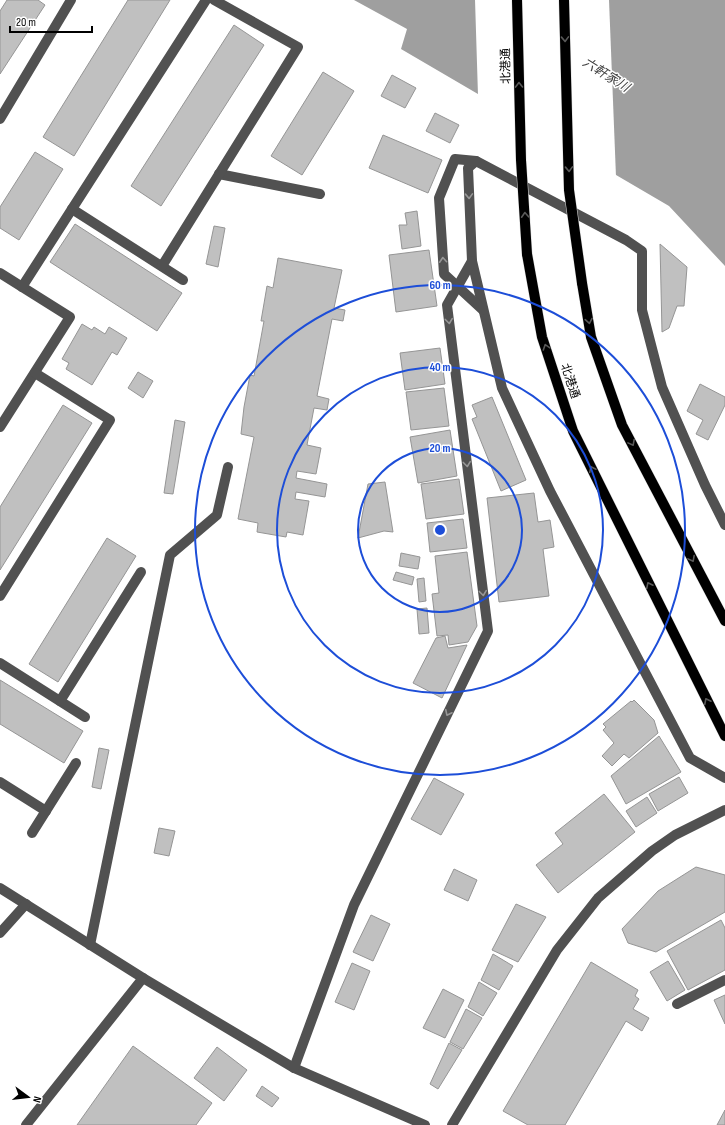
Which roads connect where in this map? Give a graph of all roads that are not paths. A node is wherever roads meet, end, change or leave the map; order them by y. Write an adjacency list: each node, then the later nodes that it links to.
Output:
1 (71, 0): 6 (street)
2 (206, 0): 10 (street)
3 (214, 0): 8 (street)
4 (517, 0): 28 (main road, 北港通, one-way to 4, bridge)
5 (564, 0): 24 (main road, one-way to 24, bridge)
6 (0, 119)
7 (476, 161): 11 (street, one-way to 11); 15 (street, one-way to 7); 21 (street)
8 (219, 174): 9 (street); 12 (street)
9 (320, 194)
10 (72, 210): 12 (street); 16 (street)
11 (472, 261): 15 (street); 17 (street)
12 (162, 266): 14 (street)
13 (0, 273): 16 (street)
14 (184, 280)
15 (458, 286): 17 (street); 42 (street, one-way to 42)
16 (22, 287): 18 (street)
17 (483, 310): 30 (street)
18 (35, 373): 19 (street); 23 (street)
19 (0, 427)
20 (228, 467): 38 (street)
21 (725, 525)
22 (141, 572): 26 (street)
23 (0, 596)
24 (725, 621)
25 (0, 663): 26 (street)
26 (60, 701): 27 (street)
27 (85, 717)
28 (725, 736)
29 (76, 763): 33 (street)
30 (725, 778)
31 (0, 782): 33 (street)
32 (725, 810): 45 (street)
33 (46, 811): 34 (street)
34 (32, 833)
35 (0, 888): 36 (street)
36 (26, 904): 37 (street); 38 (street)
37 (0, 933)
38 (90, 945): 39 (street)
39 (143, 978): 42 (street); 43 (street)
40 (725, 980): 41 (street)
41 (677, 1004)
42 (294, 1068): 44 (street)
43 (26, 1125)
44 (425, 1125)
45 (452, 1125)

